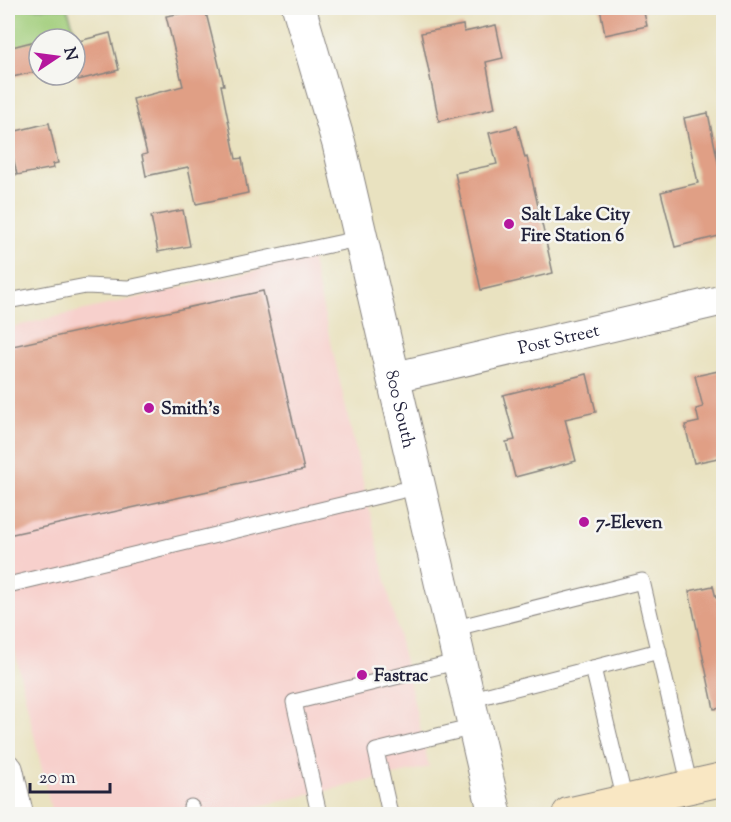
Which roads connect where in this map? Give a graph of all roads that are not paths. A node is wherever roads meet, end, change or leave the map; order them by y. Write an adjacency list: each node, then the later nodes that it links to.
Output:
1 (298, 8): 2 (street, 800 South)
2 (362, 238): 4 (lane); 5 (street, 800 South)
3 (723, 300): 5 (street, Post Street)
4 (8, 301)
5 (395, 376): 6 (street, 800 South)
6 (420, 486): 7 (lane); 8 (street, 800 South)
7 (8, 585)
8 (452, 629): 9 (lane); 10 (street, 800 South)
9 (659, 651): 11 (lane); 15 (lane)
10 (460, 661): 12 (street, 800 South); 18 (lane)
11 (593, 668): 12 (lane); 16 (lane)
12 (471, 713): 19 (lane); 20 (street, 800 South)
13 (8, 770): 17 (street)
14 (723, 779): 15 (main road)
15 (690, 787): 16 (main road)
16 (625, 801): 21 (main road)
17 (18, 814)
18 (319, 814)
19 (390, 814)
20 (495, 814)
21 (569, 814)

